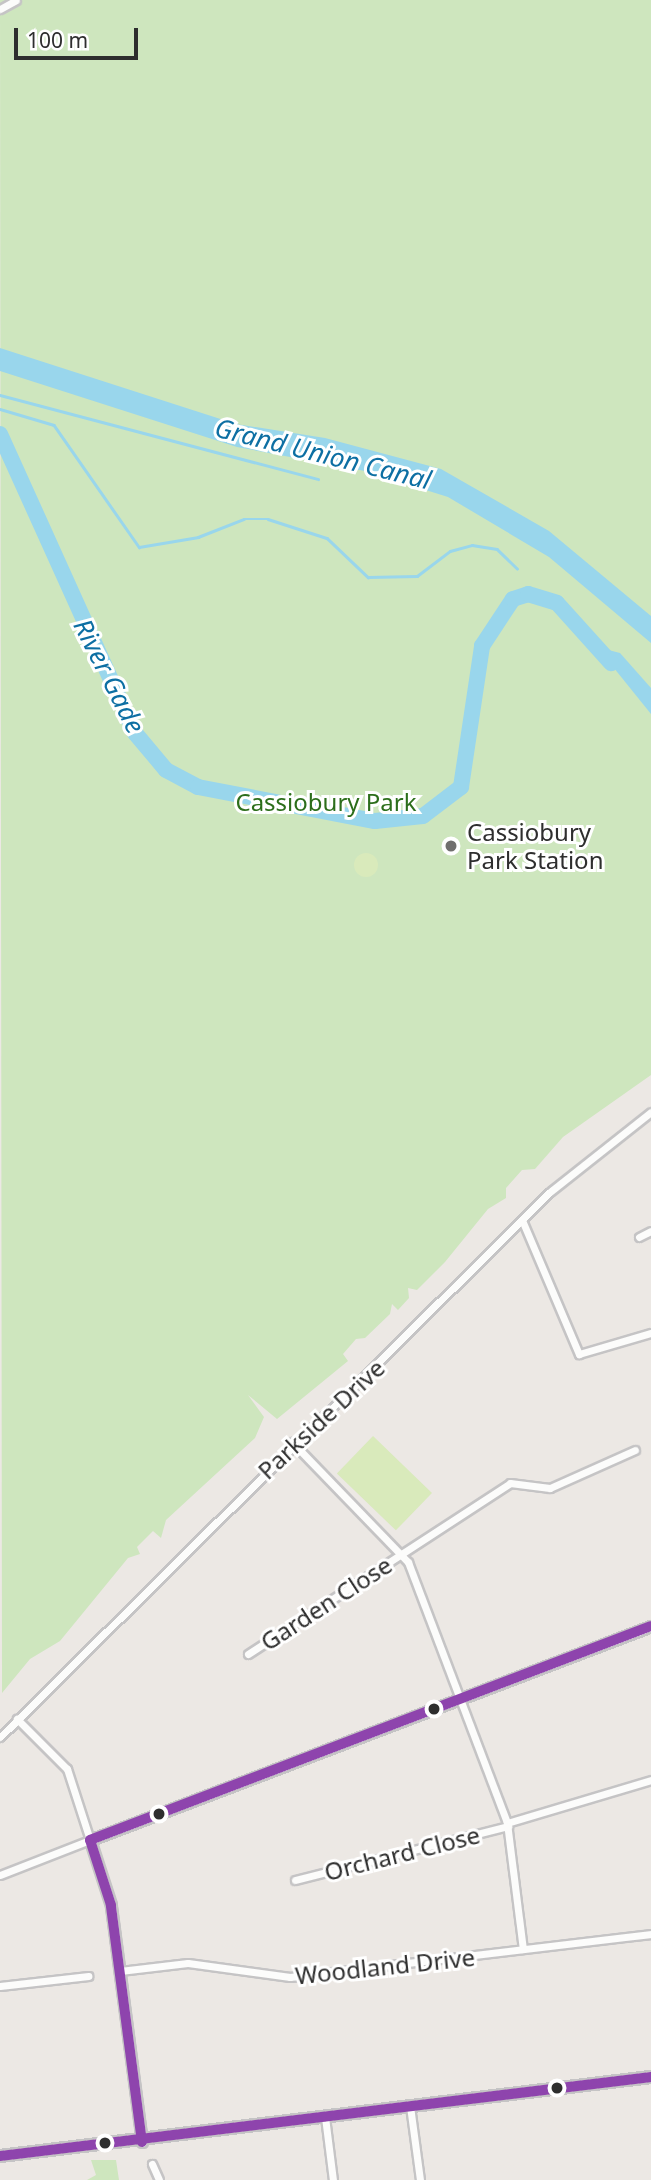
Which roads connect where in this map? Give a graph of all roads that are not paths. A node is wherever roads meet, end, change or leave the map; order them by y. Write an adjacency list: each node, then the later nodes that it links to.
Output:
1 (16, 0): 2 (street)
2 (0, 9)
3 (651, 1112): 4 (street, Parkside Drive)
4 (522, 1220): 7 (street); 8 (street, Parkside Drive)
5 (651, 1231): 6 (street)
6 (639, 1237)
7 (651, 1333)
8 (292, 1441): 10 (street); 14 (street, Parkside Drive)
9 (635, 1450): 10 (street, Garden Close)
10 (403, 1552): 12 (street, Garden Close); 13 (street)
11 (651, 1626): 13 (street)
12 (248, 1654)
13 (460, 1699): 17 (street); 18 (street)
14 (17, 1719): 15 (street, Parkside Drive); 18 (street)
15 (0, 1737)
16 (651, 1780): 17 (street, Orchard Close)
17 (507, 1825): 20 (street, Orchard Close); 22 (street)
18 (90, 1840): 19 (street); 23 (street)
19 (0, 1875)
20 (295, 1880)
21 (651, 1934): 22 (street, Woodland Drive)
22 (523, 1950): 23 (street, Woodland Drive)
23 (120, 1971): 29 (street)
24 (88, 1976): 25 (street)
25 (0, 1986)
26 (651, 2077): 27 (main road)
27 (410, 2106): 28 (main road); 34 (street)
28 (325, 2117): 29 (main road); 33 (street)
29 (142, 2142): 30 (main road)
30 (0, 2156)
31 (152, 2164): 32 (street)
32 (159, 2180)
33 (333, 2180)
34 (420, 2180)

